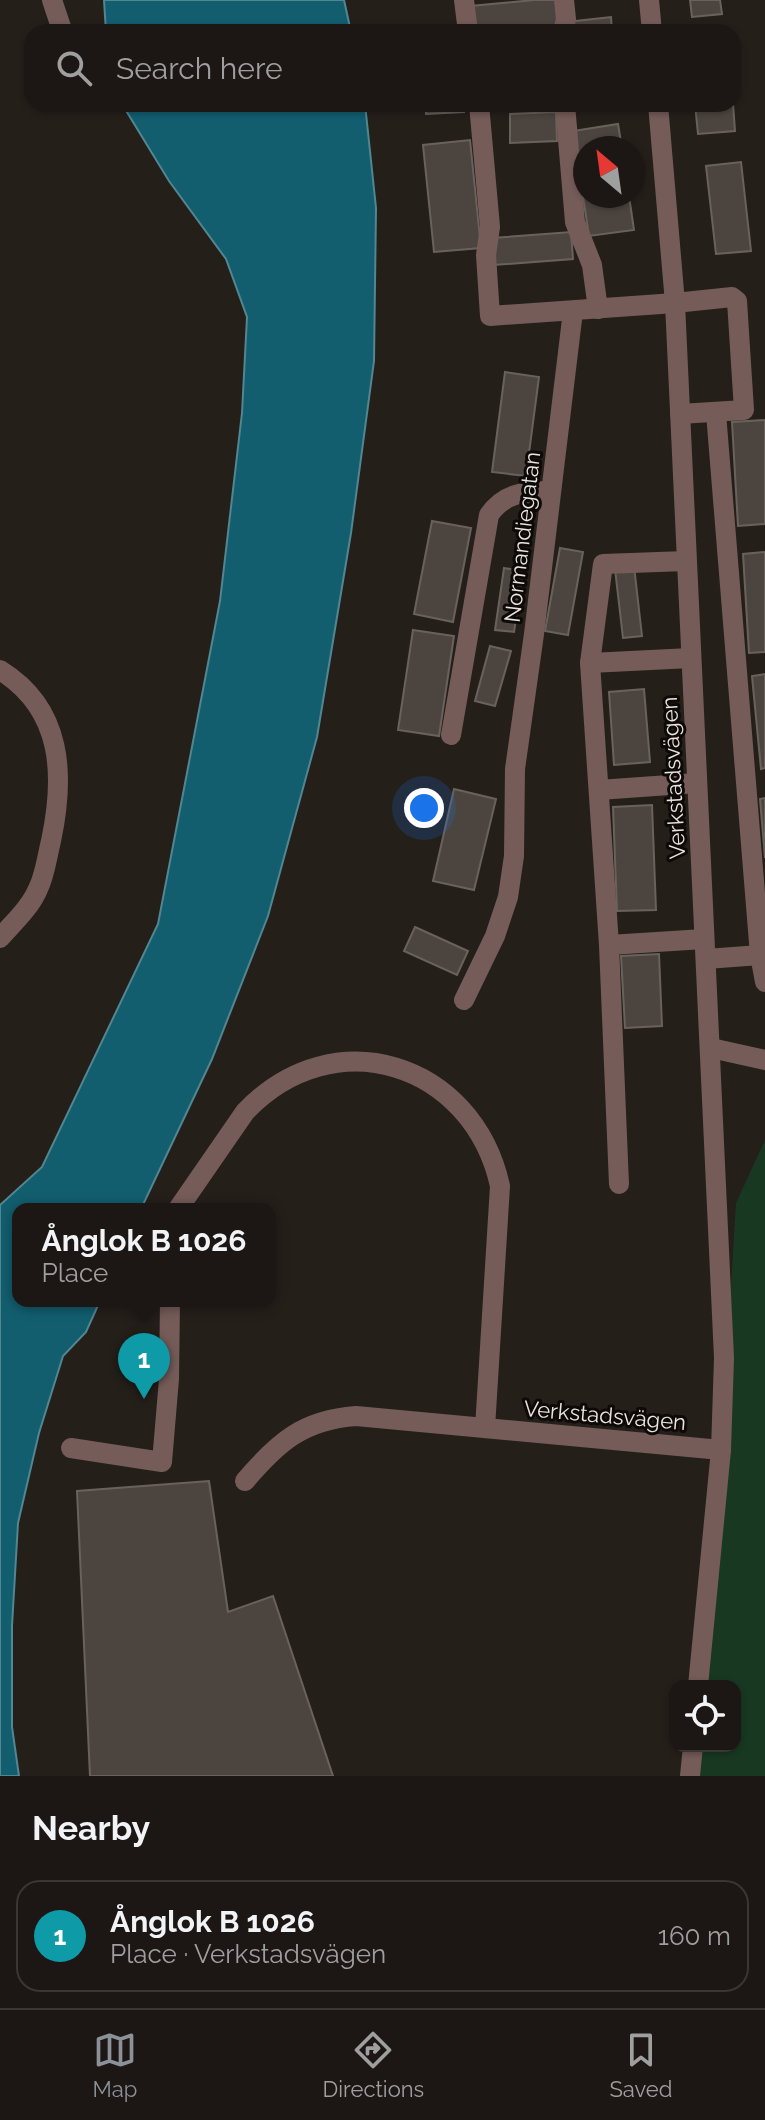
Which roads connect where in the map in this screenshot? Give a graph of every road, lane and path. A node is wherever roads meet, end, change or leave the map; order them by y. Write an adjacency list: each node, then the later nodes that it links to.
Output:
1 (52, 0): 5 (street)
2 (464, 0): 6 (street)
3 (564, 0): 7 (street)
4 (649, 0): 8 (street)
5 (60, 24)
6 (467, 24)
7 (565, 24)
8 (651, 24)
9 (480, 112): 14 (street)
10 (566, 112): 13 (street)
11 (659, 112): 12 (street, Verkstadsvägen)
12 (675, 303): 13 (street); 16 (street); 18 (street, Verkstadsvägen)
13 (598, 309): 14 (street)
14 (573, 311): 19 (street, Normandiegatan)
15 (765, 409): 16 (street)
16 (744, 410): 17 (street)
17 (716, 413): 18 (street); 30 (street)
18 (680, 414): 20 (street, Verkstadsvägen)
19 (551, 491): 24 (street); 32 (street, Normandiegatan)
20 (686, 561): 21 (street, Verkstadsvägen); 22 (street)
21 (691, 658): 22 (street); 25 (street, Verkstadsvägen)
22 (590, 663): 26 (street)
23 (0, 670): 27 (street)
24 (451, 735)
25 (697, 783): 26 (street); 29 (street, Verkstadsvägen)
26 (599, 790): 28 (street)
27 (0, 938)
28 (609, 945): 29 (street); 35 (street)
29 (705, 949): 30 (street); 33 (street, Verkstadsvägen)
30 (760, 955): 31 (street)
31 (765, 982)
32 (464, 1000)
33 (711, 1048): 34 (street); 40 (street, Verkstadsvägen)
34 (765, 1060)
35 (619, 1184)
36 (182, 1203): 38 (street)
37 (170, 1307): 39 (street)
38 (485, 1428): 40 (street, Verkstadsvägen); 41 (street, Verkstadsvägen)
39 (71, 1448)
40 (721, 1450): 42 (street, Verkstadsvägen)
41 (245, 1481)
42 (699, 1680)
43 (692, 1752): 44 (street)
44 (690, 1776)

